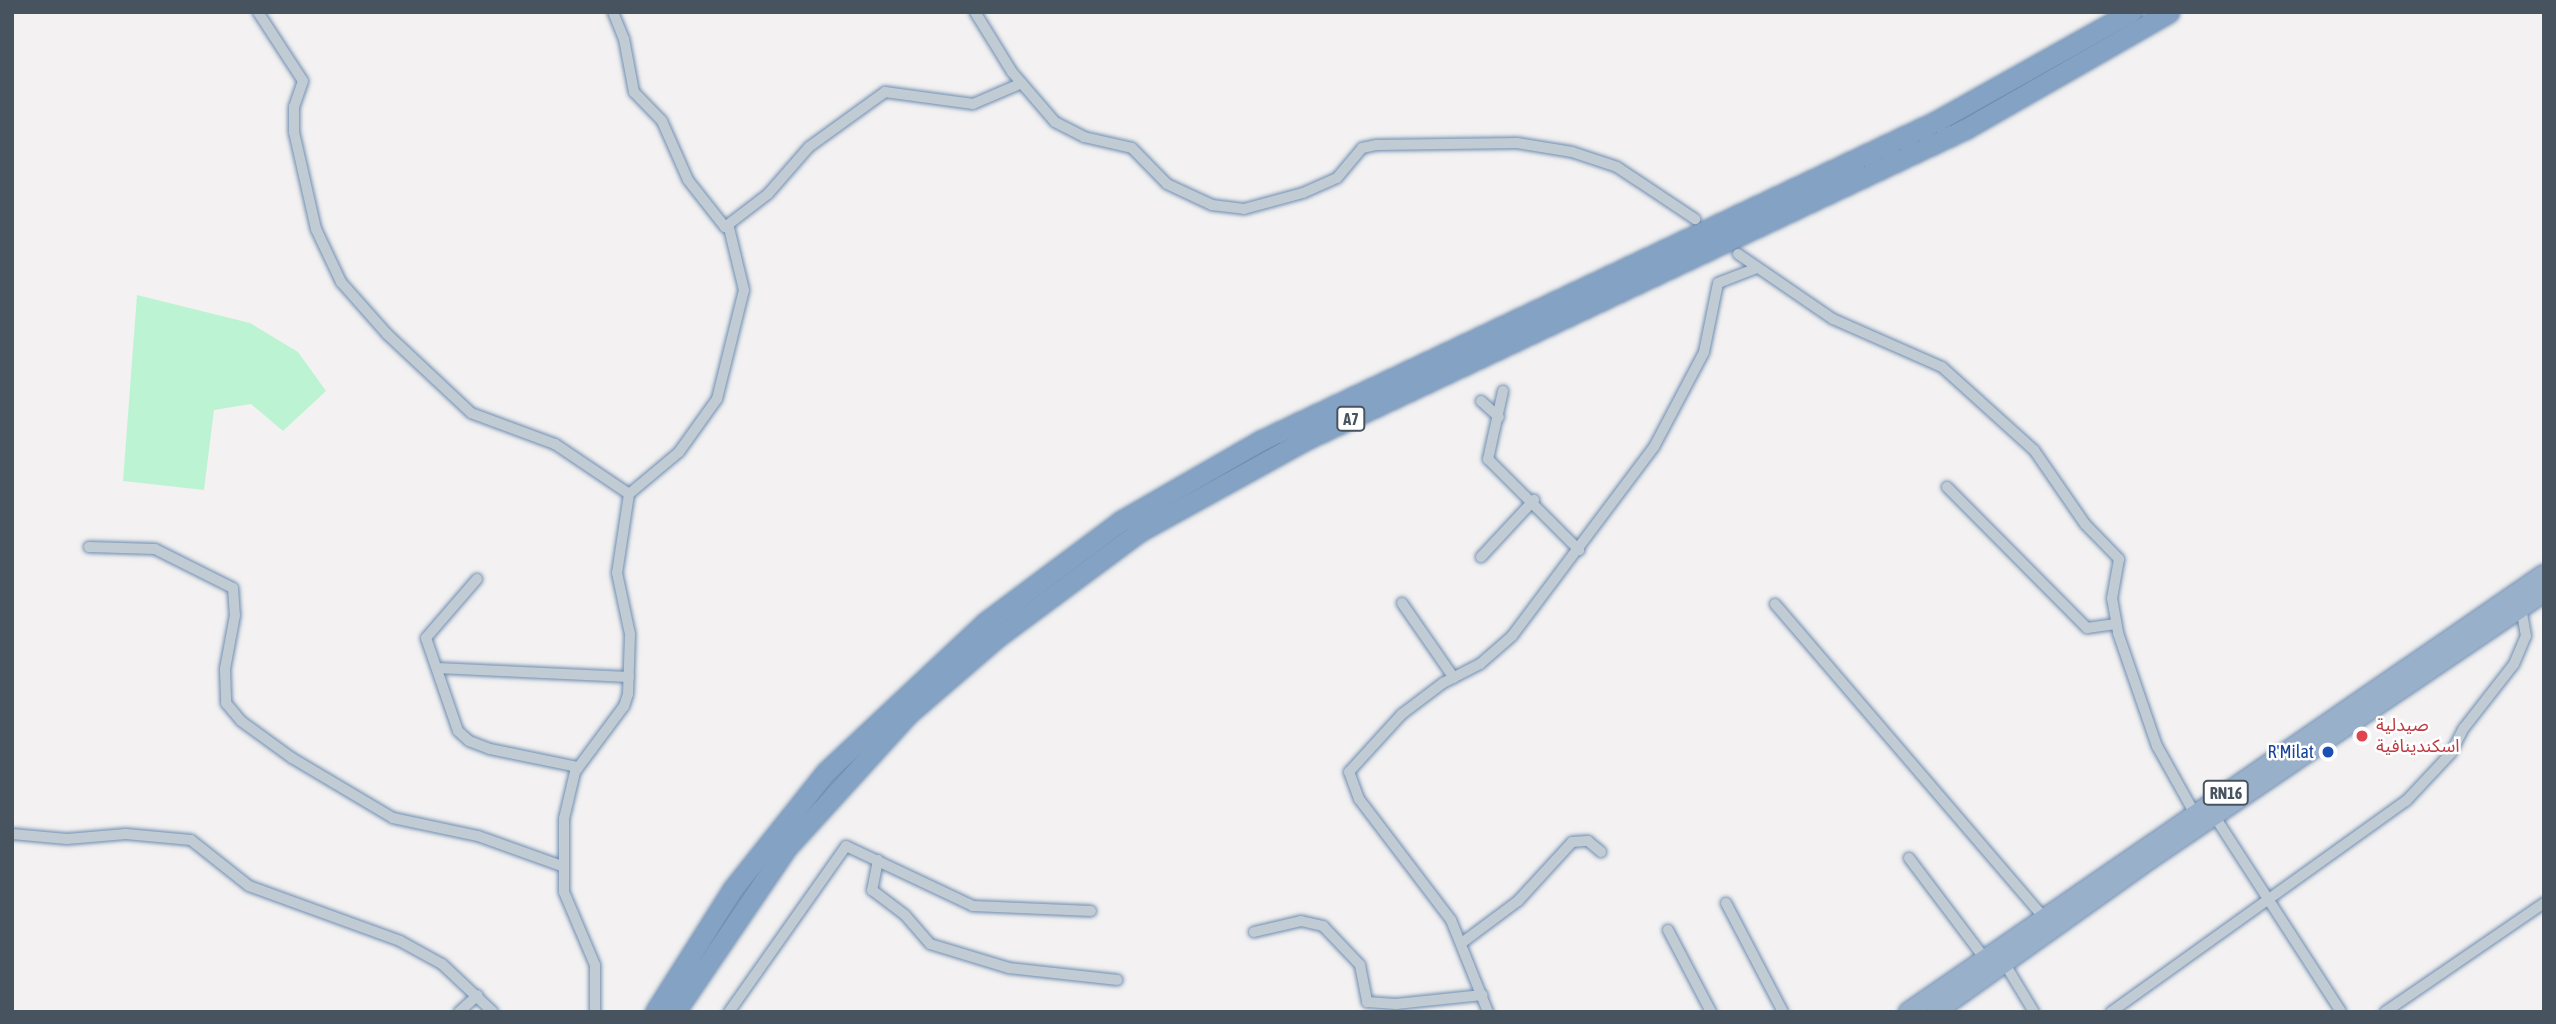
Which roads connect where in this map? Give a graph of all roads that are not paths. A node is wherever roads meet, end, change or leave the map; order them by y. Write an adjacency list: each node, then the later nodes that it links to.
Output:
1 (258, 12): 15 (street)
2 (613, 12): 8 (street)
3 (975, 12): 6 (street)
4 (2131, 12): 55 (highway, A7)
5 (2169, 12): 56 (highway, A7)
6 (1022, 83): 7 (street); 8 (street)
7 (1695, 219)
8 (729, 228): 15 (street)
9 (1738, 254): 10 (street)
10 (1757, 268): 18 (street); 26 (street)
11 (1503, 391): 13 (street)
12 (1481, 401): 13 (street)
13 (1499, 417): 16 (street)
14 (1947, 487): 26 (street)
15 (629, 494): 28 (street)
16 (1534, 500): 18 (street); 19 (street)
17 (89, 547): 37 (street)
18 (1579, 550): 29 (street)
19 (1481, 557)
20 (2544, 574): 31 (highway, RN16)
21 (477, 579): 27 (street)
22 (2544, 593): 25 (highway, RN16)
23 (1402, 603): 29 (street)
24 (1775, 604): 42 (street)
25 (2521, 609): 32 (highway, RN16); 38 (street)
26 (2116, 624): 31 (street)
27 (437, 668): 28 (street); 30 (street)
28 (629, 677): 30 (street)
29 (1454, 678): 45 (street)
30 (578, 767): 37 (street)
31 (2195, 814): 42 (highway, RN16)
32 (2215, 817): 38 (street); 47 (highway, RN16)
33 (12, 834): 49 (street)
34 (1601, 852): 45 (street)
35 (1909, 858): 46 (street)
36 (878, 860): 41 (street); 48 (street); 57 (street)
37 (562, 866): 54 (street)
38 (2268, 901): 64 (street); 65 (street)
39 (1726, 903): 60 (street)
40 (2544, 903): 66 (street)
41 (1091, 911)
42 (2045, 919): 46 (highway, RN16)
43 (1668, 930): 59 (street)
44 (1254, 932): 51 (street)
45 (1463, 942): 50 (street)
46 (1985, 959): 61 (highway, RN16)
47 (2005, 964): 62 (highway, RN16); 63 (street)
48 (1118, 980)
49 (478, 995): 52 (street); 53 (street)
50 (1483, 995): 51 (street); 58 (street)
51 (1367, 1007)
52 (459, 1012)
53 (493, 1012)
54 (595, 1012)
55 (655, 1012)
56 (674, 1012)
57 (729, 1012)
58 (1488, 1012)
59 (1711, 1012)
60 (1783, 1012)
61 (1908, 1012)
62 (1936, 1012)
63 (2034, 1012)
64 (2111, 1012)
65 (2342, 1012)
66 (2385, 1012)

